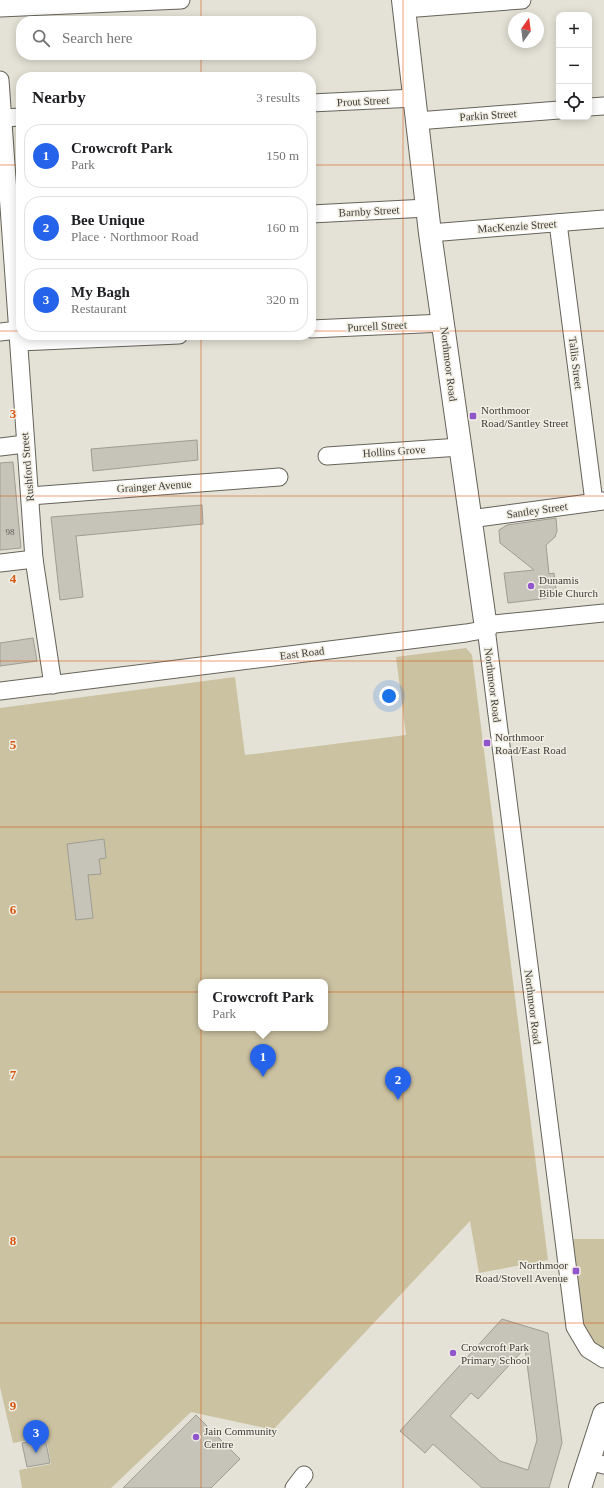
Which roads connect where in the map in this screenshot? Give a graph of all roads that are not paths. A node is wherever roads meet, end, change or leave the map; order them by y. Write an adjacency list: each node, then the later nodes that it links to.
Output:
1 (180, 0): 4 (street)
2 (522, 0): 3 (street)
3 (403, 4): 6 (street, Northmoor Road)
4 (0, 8)
5 (0, 80): 11 (street, Rushford Street)
6 (415, 98): 7 (street, Prout Street); 13 (street, Northmoor Road)
7 (316, 103)
8 (604, 106): 9 (street)
9 (592, 107)
10 (556, 110): 13 (street, Parkin Street)
11 (2, 115): 12 (street); 18 (street, Rushford Street)
12 (16, 117)
13 (417, 121): 14 (street, Northmoor Road)
14 (427, 208): 15 (street, Barnby Street); 19 (street, Northmoor Road)
15 (316, 214)
16 (604, 219): 17 (street, MacKenzie Street)
17 (558, 223): 19 (street, MacKenzie Street); 32 (street, Tallis Street)
18 (11, 225): 20 (street, Rushford Street)
19 (430, 233): 21 (street, Northmoor Road)
20 (16, 304)
21 (444, 323): 22 (street, Purcell Street); 28 (street, Northmoor Road)
22 (316, 329)
23 (0, 332): 24 (street)
24 (16, 336)
25 (18, 340): 26 (street, Rushford Street)
26 (25, 444): 27 (street); 31 (street, Rushford Street)
27 (0, 447)
28 (460, 447): 29 (street, Hollins Grove); 33 (street, Northmoor Road)
29 (327, 456)
30 (279, 477): 31 (street, Grainger Avenue)
31 (30, 496): 34 (street, Rushford Street)
32 (599, 502): 33 (street, Santley Street)
33 (470, 519): 37 (street, Northmoor Road)
34 (34, 559): 35 (street); 38 (street, Rushford Street)
35 (0, 563)
36 (604, 613): 37 (street, East Road)
37 (486, 628): 38 (street, East Road); 40 (street, Northmoor Road)
38 (53, 685): 39 (street, East Road)
39 (0, 691)
40 (604, 1359)
41 (604, 1414): 42 (street)
42 (596, 1463): 45 (street)
43 (304, 1475): 44 (street)
44 (294, 1488)
45 (580, 1488)

